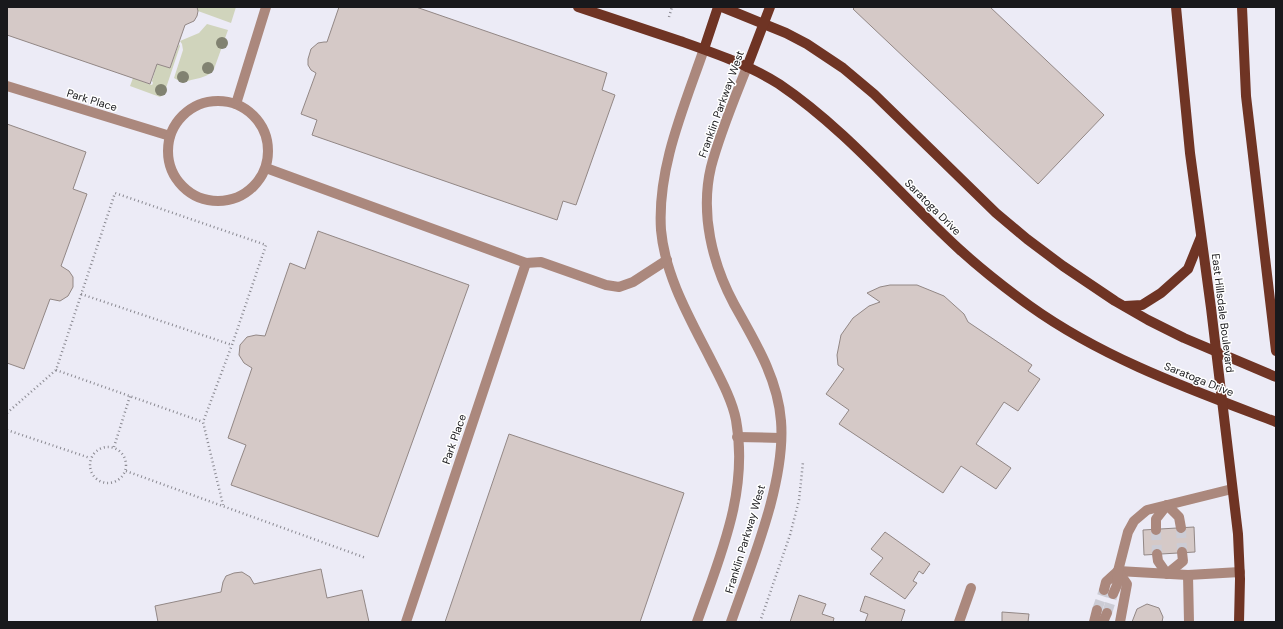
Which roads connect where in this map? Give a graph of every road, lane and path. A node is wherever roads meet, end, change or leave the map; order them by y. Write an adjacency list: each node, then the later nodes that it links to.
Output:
1 (266, 7): 14 (street)
2 (578, 7): 11 (main road, Saratoga Drive)
3 (672, 7): 9 (path)
4 (718, 7): 11 (main road, Franklin Parkway West)
5 (722, 7): 10 (main road)
6 (770, 7): 10 (main road, Franklin Parkway West)
7 (1176, 7): 17 (main road, East Hillsdale Boulevard)
8 (1242, 7): 23 (main road)
9 (669, 16)
10 (764, 23): 12 (main road, Franklin Parkway West); 21 (main road)
11 (704, 50): 12 (main road, Saratoga Drive); 18 (street, Franklin Parkway West)
12 (747, 67): 28 (main road, Saratoga Drive); 34 (street, Franklin Parkway West)
13 (7, 86): 15 (street, Park Place)
14 (236, 104): 15 (street); 16 (street)
15 (170, 136): 16 (street)
16 (266, 168): 19 (street)
17 (1201, 238): 21 (main road); 24 (main road, East Hillsdale Boulevard)
18 (667, 260): 19 (street); 33 (street, Franklin Parkway West)
19 (526, 263): 54 (street, Park Place)
20 (81, 294): 22 (path); 22 (path); 25 (path)
21 (1124, 306): 24 (main road)
22 (232, 346): 30 (path)
23 (1276, 351)
24 (1216, 352): 26 (main road); 28 (main road, East Hillsdale Boulevard)
25 (56, 370): 27 (path); 29 (path)
26 (1276, 377)
27 (130, 396): 30 (path); 35 (path)
28 (1223, 402): 31 (main road, Saratoga Drive); 39 (main road, East Hillsdale Boulevard)
29 (7, 413)
30 (203, 422): 40 (path)
31 (1276, 422)
32 (7, 430): 36 (path)
33 (737, 437): 34 (street); 55 (street, Franklin Parkway West)
34 (781, 438): 56 (street, Franklin Parkway West)
35 (114, 447): 36 (path); 38 (path)
36 (90, 458): 38 (path)
37 (803, 462): 57 (path)
38 (126, 471): 40 (path)
39 (1232, 489): 41 (street); 48 (main road, East Hillsdale Boulevard)
40 (223, 505): 46 (path)
41 (1168, 505): 42 (street); 43 (street); 47 (street)
42 (1181, 528)
43 (1156, 530)
44 (1182, 552): 49 (street)
45 (1157, 554): 49 (street)
46 (366, 558)
47 (1118, 571): 49 (street); 52 (street); 60 (street)
48 (1240, 572): 50 (street); 62 (main road, East Hillsdale Boulevard)
49 (1167, 574): 50 (street)
50 (1188, 575): 61 (street)
51 (971, 588): 58 (street)
52 (1108, 592)
53 (1097, 610): 59 (street)
54 (406, 622)
55 (697, 622)
56 (731, 622)
57 (760, 622)
58 (959, 622)
59 (1094, 622)
60 (1120, 622)
61 (1189, 622)
62 (1239, 622)

